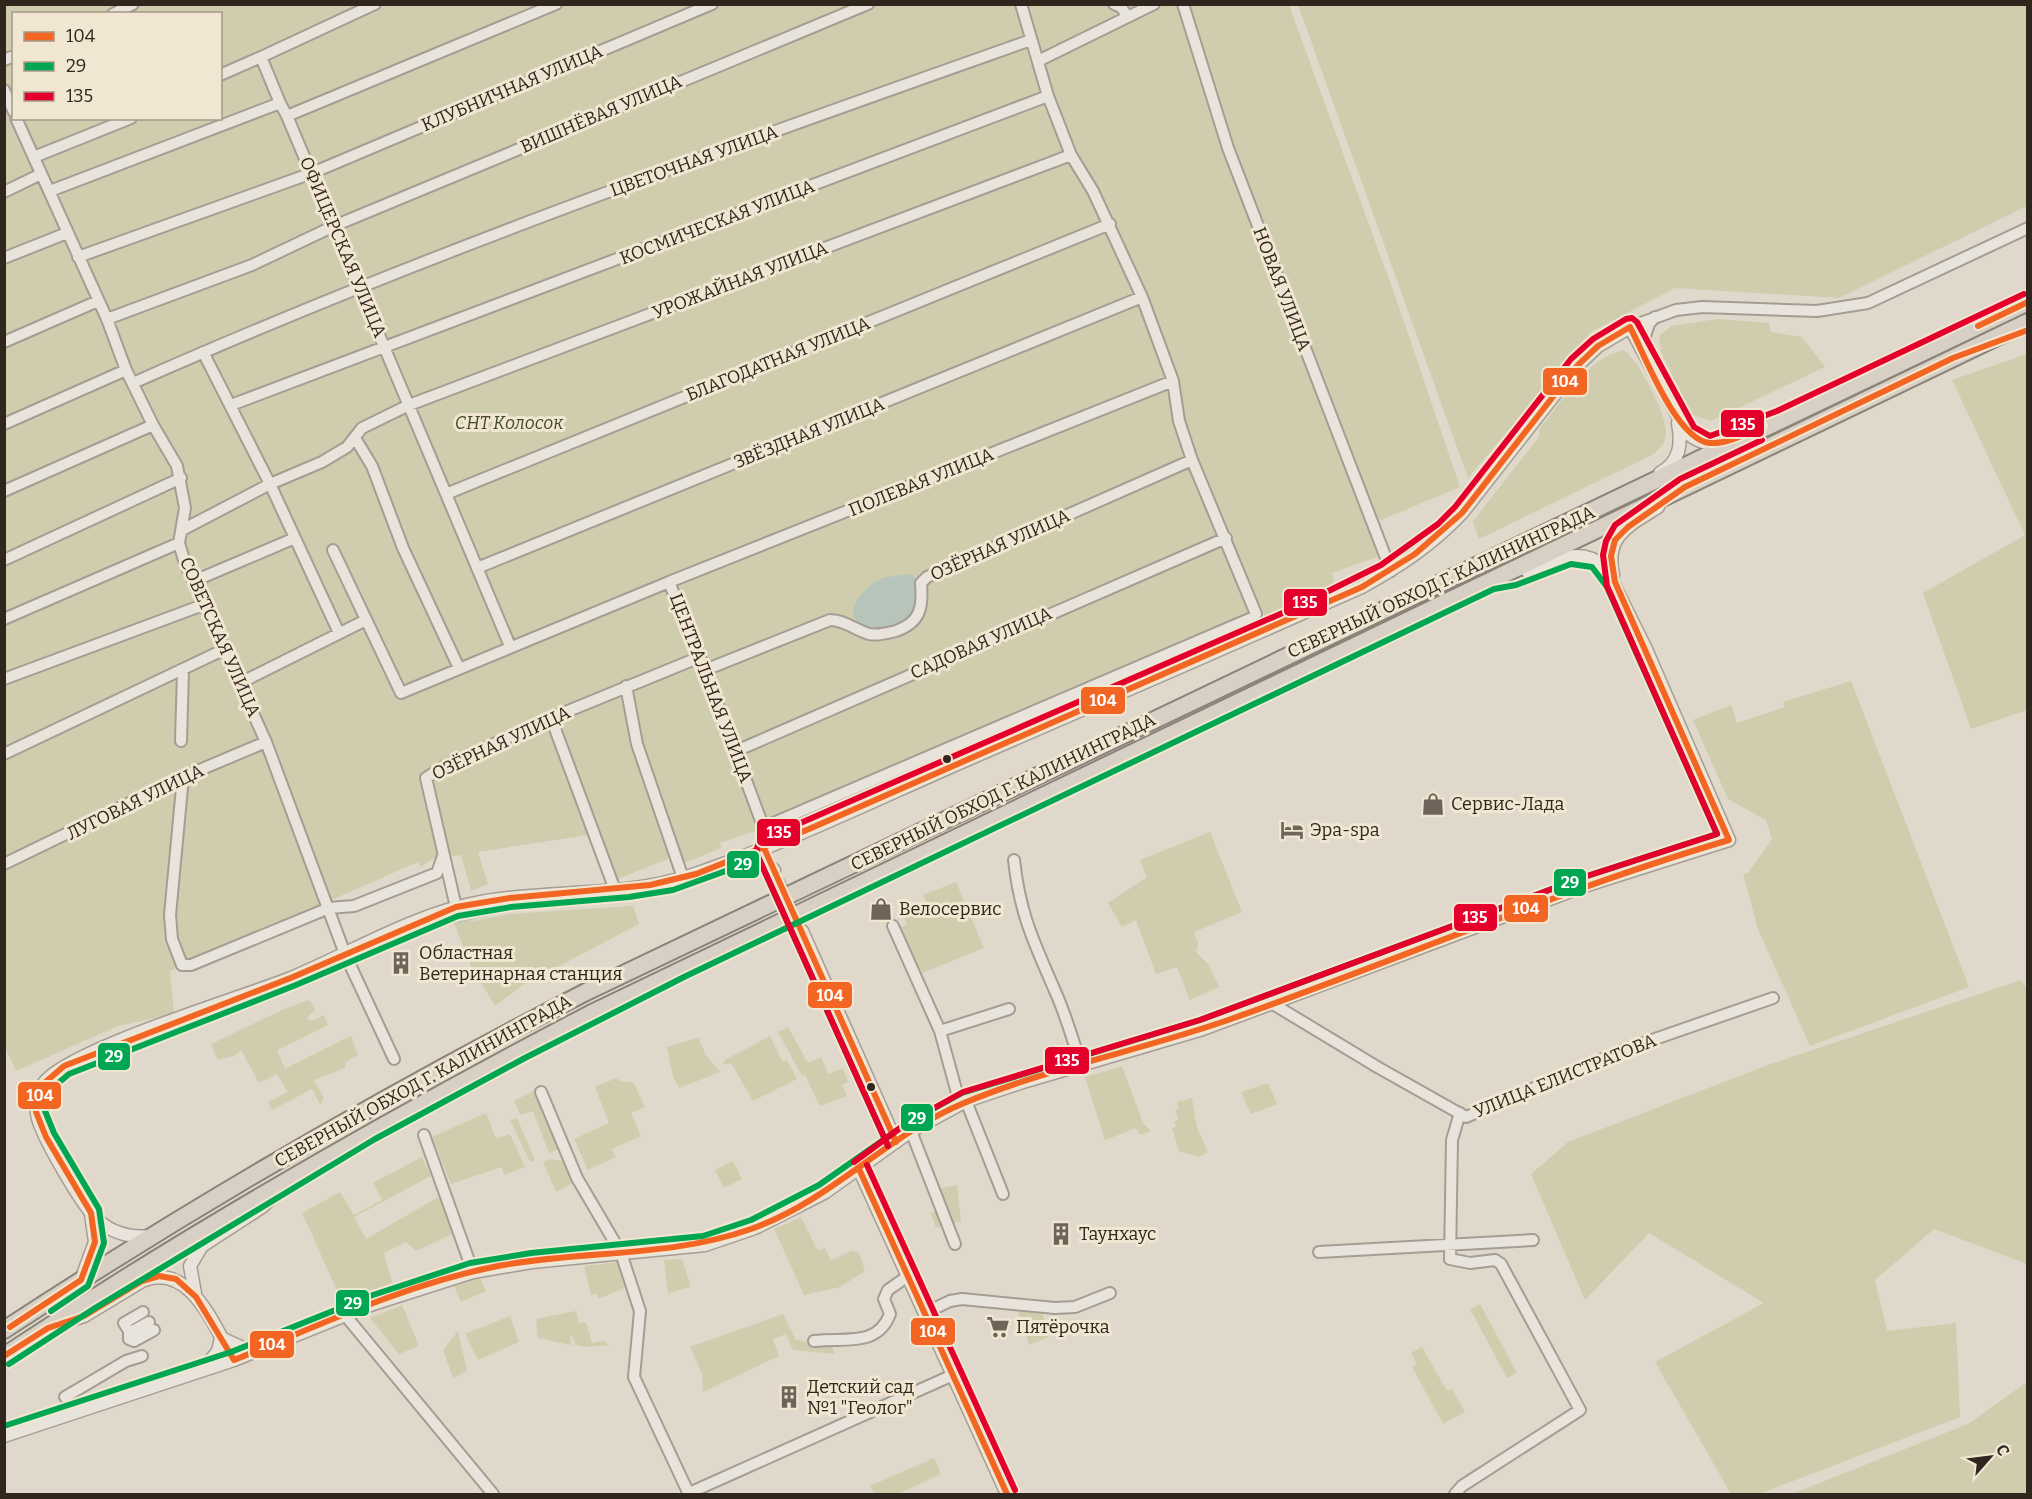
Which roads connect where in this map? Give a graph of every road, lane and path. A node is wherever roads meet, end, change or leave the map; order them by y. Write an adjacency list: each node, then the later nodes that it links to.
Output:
1 (133, 4): 10 (street)
2 (375, 4): 13 (street)
3 (556, 4): 20 (street)
4 (712, 4): 25 (street, КЛУБНИЧНАЯ УЛИЦА)
5 (868, 4): 30 (street, ВИШНЁВАЯ УЛИЦА)
6 (1021, 4): 12 (street)
7 (1114, 4): 11 (street)
8 (1154, 4): 11 (street)
9 (1183, 4): 74 (street, НОВАЯ УЛИЦА)
10 (117, 12)
11 (1128, 17): 14 (street)
12 (1031, 40): 14 (street); 35 (street, ЦВЕТОЧНАЯ УЛИЦА)
13 (261, 57): 15 (street); 18 (street, ОФИЦЕРСКАЯ УЛИЦА)
14 (1038, 61): 17 (street)
15 (222, 74)
16 (4, 90): 19 (street)
17 (1048, 96): 23 (street); 46 (street, КОСМИЧЕСКАЯ УЛИЦА)
18 (280, 103): 20 (street, ОФИЦЕРСКАЯ УЛИЦА); 27 (street)
19 (10, 109)
20 (287, 116): 25 (street, ОФИЦЕРСКАЯ УЛИЦА)
21 (17, 120): 24 (street, СОВЕТСКАЯ УЛИЦА)
22 (126, 120): 24 (street)
23 (1071, 155): 29 (street); 54 (street, УРОЖАЙНАЯ УЛИЦА)
24 (33, 157): 26 (street, СОВЕТСКАЯ УЛИЦА)
25 (312, 173): 30 (street, ОФИЦЕРСКАЯ УЛИЦА); 33 (street, КЛУБНИЧНАЯ УЛИЦА)
26 (41, 174): 27 (street, СОВЕТСКАЯ УЛИЦА); 28 (street)
27 (50, 191): 32 (street, СОВЕТСКАЯ УЛИЦА)
28 (4, 192)
29 (1110, 224): 36 (street); 65 (street, БЛАГОДАТНАЯ УЛИЦА)
30 (334, 226): 35 (street, ОФИЦЕРСКАЯ УЛИЦА); 40 (street, ВИШНЁВАЯ УЛИЦА)
31 (2028, 228): 39 (street)
32 (67, 233): 33 (street, СОВЕТСКАЯ УЛИЦА); 34 (street)
33 (78, 257): 37 (street, СОВЕТСКАЯ УЛИЦА)
34 (4, 258)
35 (359, 287): 46 (street, ОФИЦЕРСКАЯ УЛИЦА); 48 (street, ЦВЕТОЧНАЯ УЛИЦА)
36 (1142, 297): 51 (street); 73 (street, ЗВЁЗДНАЯ УЛИЦА)
37 (98, 301): 40 (street, СОВЕТСКАЯ УЛИЦА); 45 (street)
38 (2028, 302): 56 (highway, СЕВЕРНЫЙ ОБХОД Г. КАЛИНИНГРАДА)
39 (1656, 316): 42 (street); 47 (street)
40 (107, 319): 50 (street, СОВЕТСКАЯ УЛИЦА)
41 (2028, 322): 49 (highway, СЕВЕРНЫЙ ОБХОД Г. КАЛИНИНГРАДА)
42 (1630, 327): 44 (street); 47 (street)
43 (2028, 330): 49 (street)
44 (1607, 340): 47 (street); 74 (street)
45 (4, 342)
46 (386, 347): 53 (street, КОСМИЧЕСКАЯ УЛИЦА); 54 (street, ОФИЦЕРСКАЯ УЛИЦА)
47 (1641, 348): 55 (street)
48 (203, 352): 52 (street, ЦВЕТОЧНАЯ УЛИЦА); 53 (street)
49 (1953, 358): 63 (highway, СЕВЕРНЫЙ ОБХОД Г. КАЛИНИНГРАДА)
50 (126, 370): 52 (street, СОВЕТСКАЯ УЛИЦА); 57 (street)
51 (1173, 381): 60 (street); 77 (street, ПОЛЕВАЯ УЛИЦА)
52 (133, 384): 58 (street, СОВЕТСКАЯ УЛИЦА)
53 (231, 405): 62 (street)
54 (409, 405): 59 (street, УРОЖАЙНАЯ УЛИЦА); 65 (street, ОФИЦЕРСКАЯ УЛИЦА)
55 (1677, 419): 56 (street); 66 (street)
56 (1781, 419): 66 (highway, СЕВЕРНЫЙ ОБХОД Г. КАЛИНИНГРАДА)
57 (4, 424)
58 (153, 425): 61 (street, СОВЕТСКАЯ УЛИЦА); 64 (street)
59 (355, 438): 62 (street, УРОЖАЙНАЯ УЛИЦА); 86 (street)
60 (1192, 460): 69 (street); 87 (street, ОЗЁРНАЯ УЛИЦА)
61 (181, 478): 67 (street, СОВЕТСКАЯ УЛИЦА); 72 (street)
62 (270, 484): 67 (street, УРОЖАЙНАЯ УЛИЦА); 68 (street)
63 (1685, 487): 75 (highway, СЕВЕРНЫЙ ОБХОД Г. КАЛИНИНГРАДА); 78 (street)
64 (4, 491)
65 (446, 494): 73 (street, ОФИЦЕРСКАЯ УЛИЦА)
66 (1607, 503): 131 (highway, СЕВЕРНЫЙ ОБХОД Г. КАЛИНИНГРАДА)
67 (182, 530): 70 (street, СОВЕТСКАЯ УЛИЦА)
68 (295, 538): 76 (street); 82 (street)
69 (1226, 538): 95 (street, САДОВАЯ УЛИЦА); 98 (street)
70 (179, 543): 76 (street, СОВЕТСКАЯ УЛИЦА); 80 (street)
71 (333, 550): 81 (street)
72 (4, 560)
73 (477, 568): 83 (street, ОФИЦЕРСКАЯ УЛИЦА)
74 (1391, 571): 99 (street)
75 (1491, 580): 78 (street); 128 (highway, СЕВЕРНЫЙ ОБХОД Г. КАЛИНИНГРАДА)
76 (194, 581): 79 (street, СОВЕТСКАЯ УЛИЦА)
77 (669, 582): 83 (street, ЦЕНТРАЛЬНАЯ УЛИЦА); 85 (street, ЦЕНТРАЛЬНАЯ УЛИЦА)
78 (1615, 582): 114 (street)
79 (203, 605): 84 (street, СОВЕТСКАЯ УЛИЦА); 89 (street)
80 (4, 619)
81 (366, 620): 82 (street); 86 (street, ЦЕНТРАЛЬНАЯ УЛИЦА)
82 (339, 633): 90 (street)
83 (510, 646): 86 (street, ЦЕНТРАЛЬНАЯ УЛИЦА)
84 (223, 650): 88 (street); 90 (street, СОВЕТСКАЯ УЛИЦА)
85 (700, 657): 87 (street, ЦЕНТРАЛЬНАЯ УЛИЦА); 91 (street, ОЗЁРНАЯ УЛИЦА)
86 (459, 668)
87 (705, 670): 95 (street, ЦЕНТРАЛЬНАЯ УЛИЦА)
88 (183, 671): 93 (street); 96 (street)
89 (4, 679)
90 (240, 683): 94 (street, СОВЕТСКАЯ УЛИЦА)
91 (626, 686): 92 (street, ОЗЁРНАЯ УЛИЦА); 106 (street)
92 (551, 718): 101 (street, ОЗЁРНАЯ УЛИЦА); 107 (street)
93 (181, 741)
94 (266, 742): 97 (street, ЛУГОВАЯ УЛИЦА); 108 (street, СОВЕТСКАЯ УЛИЦА)
95 (736, 751): 98 (street, ЦЕНТРАЛЬНАЯ УЛИЦА)
96 (4, 754)
97 (183, 777): 104 (street, ЛУГОВАЯ УЛИЦА); 108 (street)
98 (764, 827): 100 (street, ЦЕНТРАЛЬНАЯ УЛИЦА)
99 (786, 838): 100 (street); 105 (street)
100 (767, 846): 102 (street); 105 (street)
101 (443, 856): 108 (street); 109 (street, ОЗЁРНАЯ УЛИЦА)
102 (736, 859): 105 (street); 106 (street)
103 (1014, 860): 118 (street)
104 (4, 864)
105 (776, 876)
106 (683, 878): 107 (street)
107 (615, 890): 109 (street)
108 (329, 908): 112 (street, СОВЕТСКАЯ УЛИЦА)
109 (456, 908): 112 (street)
110 (893, 926): 116 (street)
111 (802, 932): 122 (street)
112 (345, 954): 117 (street, СОВЕТСКАЯ УЛИЦА); 130 (street)
113 (1773, 998): 121 (street, УЛИЦА ЕЛИСТРАТОВА)
114 (1272, 1004): 118 (street); 121 (street, УЛИЦА ЕЛИСТРАТОВА)
115 (1009, 1009): 116 (street)
116 (940, 1031): 120 (street)
117 (394, 1059)
118 (1081, 1065): 120 (street)
119 (541, 1092): 136 (street)
120 (963, 1103): 123 (street); 129 (street)
121 (1460, 1113): 134 (street)
122 (887, 1122): 123 (street); 126 (street)
123 (923, 1123): 124 (street)
124 (911, 1131): 126 (street); 133 (street)
125 (424, 1135): 137 (street)
126 (896, 1142): 127 (street)
127 (859, 1169): 136 (street); 138 (street)
128 (290, 1180): 141 (street); 146 (highway, СЕВЕРНЫЙ ОБХОД Г. КАЛИНИНГРАДА)
129 (1002, 1194)
130 (91, 1213): 131 (street); 139 (street)
131 (151, 1236): 139 (highway, СЕВЕРНЫЙ ОБХОД Г. КАЛИНИНГРАДА)
132 (1533, 1240): 134 (street)
133 (955, 1244)
134 (1449, 1245): 135 (street); 162 (street)
135 (1318, 1252)
136 (621, 1253): 137 (street); 160 (street)
137 (473, 1272): 143 (street)
138 (908, 1276): 142 (street); 150 (street)
139 (81, 1280): 148 (highway, СЕВЕРНЫЙ ОБХОД Г. КАЛИНИНГРАДА)
140 (1110, 1293): 142 (street)
141 (196, 1296): 146 (street); 149 (street)
142 (925, 1313): 156 (street)
143 (345, 1315): 145 (street); 147 (street)
144 (149, 1321): 144 (street)
145 (330, 1321): 147 (street); 151 (street)
146 (48, 1328): 152 (highway, СЕВЕРНЫЙ ОБХОД Г. КАЛИНИНГРАДА)
147 (358, 1329): 159 (street)
148 (4, 1330)
149 (221, 1338): 151 (street); 154 (street); 155 (street)
150 (814, 1341)
151 (258, 1350): 154 (street)
152 (4, 1356)
153 (142, 1356): 157 (street)
154 (234, 1359): 155 (street)
155 (203, 1370): 158 (street)
156 (953, 1375): 160 (street); 161 (street)
157 (65, 1396)
158 (4, 1436)
159 (493, 1494)
160 (689, 1494)
161 (1007, 1494)
162 (1455, 1494)

